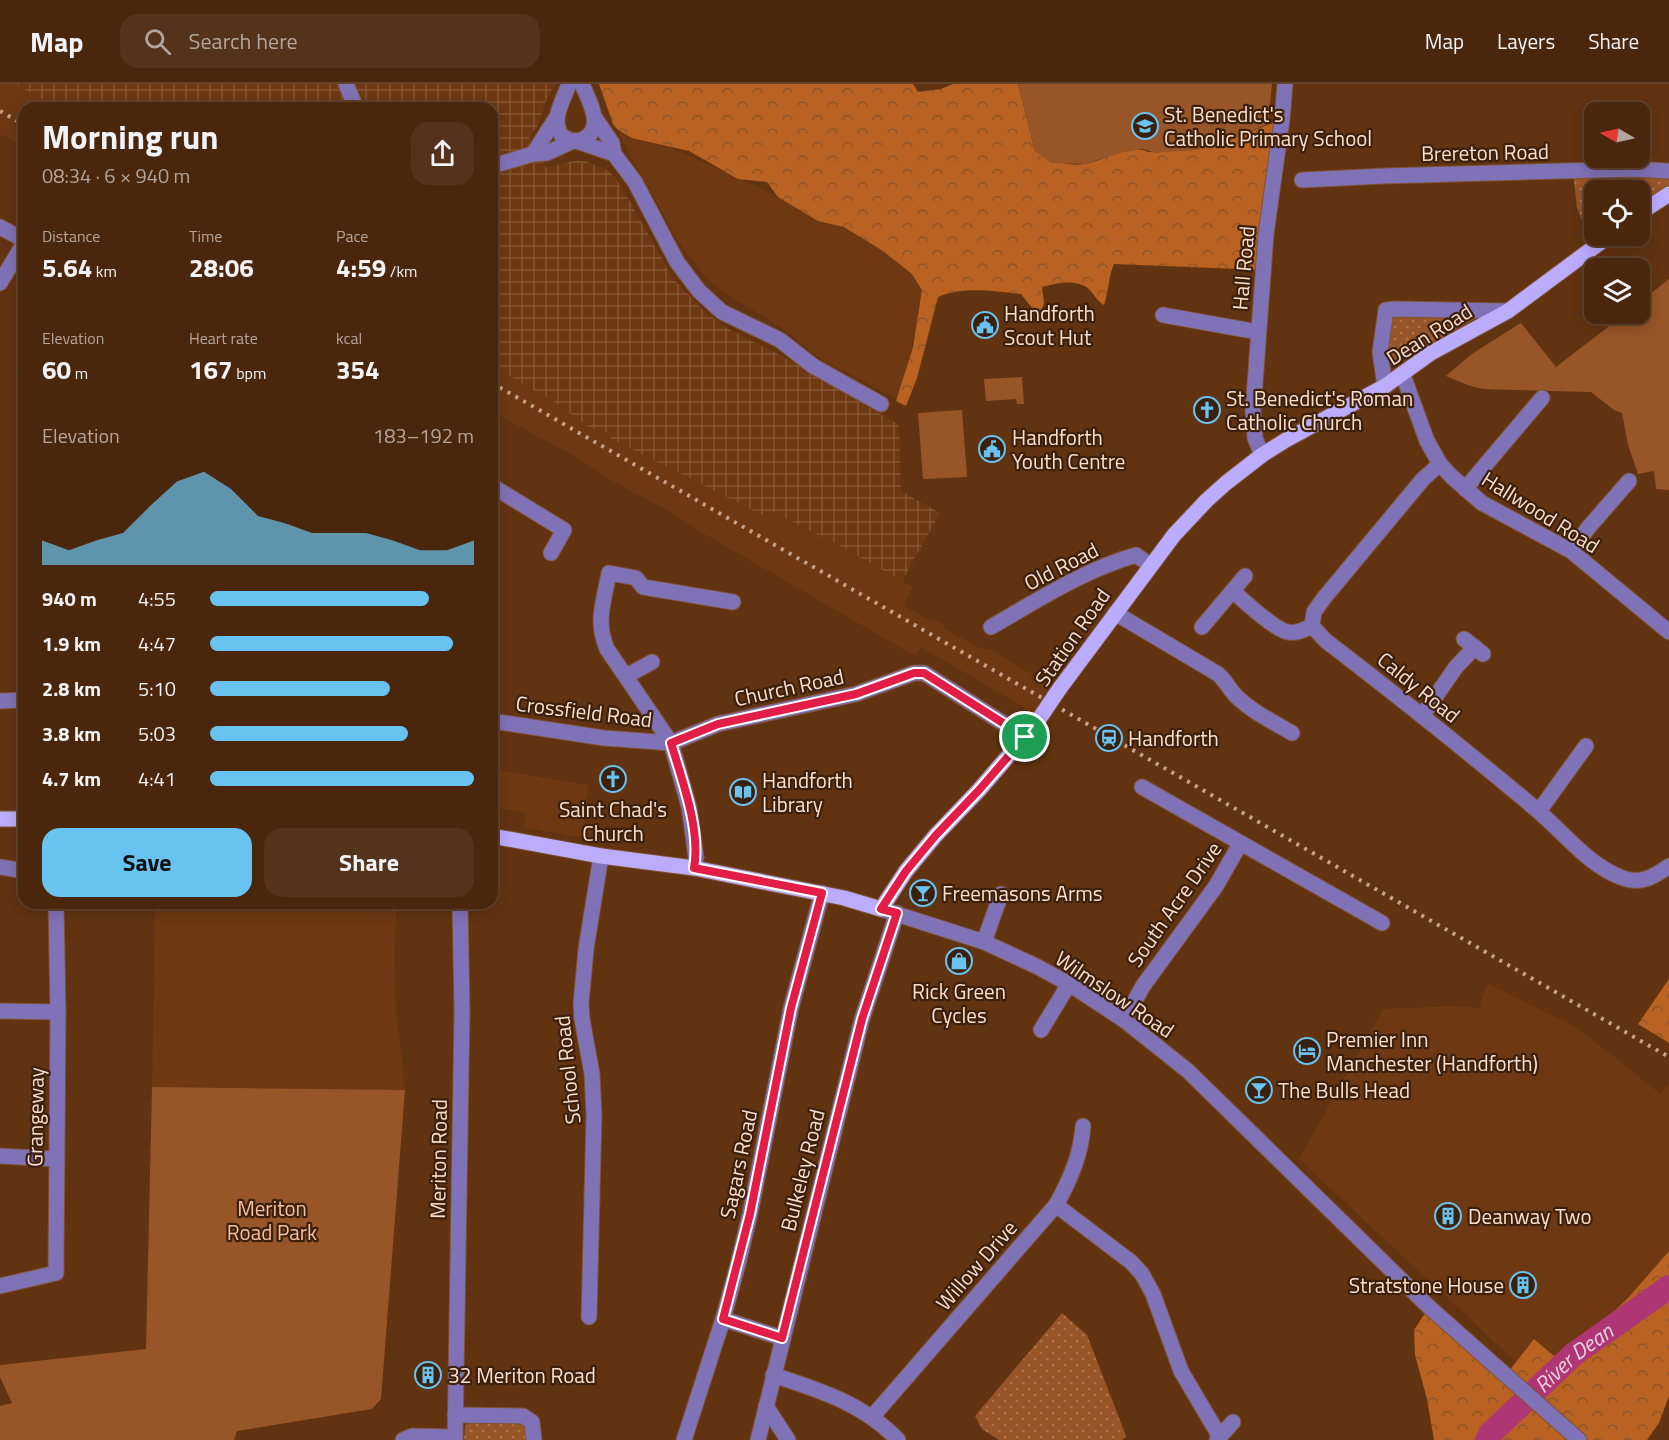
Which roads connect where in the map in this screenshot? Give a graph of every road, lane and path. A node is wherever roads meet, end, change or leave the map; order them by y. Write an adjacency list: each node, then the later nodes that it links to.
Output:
1 (346, 84): 5 (street)
2 (569, 84): 7 (street)
3 (582, 84): 6 (street)
4 (1285, 84): 23 (street, Hall Road)
5 (354, 102)
6 (593, 114): 7 (street); 8 (street); 10 (street)
7 (557, 115): 8 (street); 9 (street)
8 (575, 141): 9 (street); 10 (street)
9 (533, 154): 11 (street)
10 (614, 154): 27 (street)
11 (498, 164)
12 (1669, 171): 13 (street, Brereton Road)
13 (1302, 180)
14 (1669, 194): 15 (main road)
15 (1650, 206)
16 (0, 227): 17 (street)
17 (18, 238)
18 (1596, 246): 21 (main road, Dean Road)
19 (18, 252): 20 (street)
20 (0, 283)
21 (1508, 311): 24 (main road, Dean Road); 25 (street)
22 (1163, 315): 23 (street)
23 (1258, 332): 28 (street, Hall Road)
24 (1403, 375): 25 (main road, Dean Road); 29 (street, Hallwood Road)
25 (1385, 386): 28 (main road, Dean Road)
26 (1542, 398): 31 (street)
27 (881, 404)
28 (1262, 455): 35 (main road, Station Road)
29 (1440, 464): 31 (street, Hallwood Road); 40 (street)
30 (1629, 481): 33 (street)
31 (1465, 489): 33 (street, Hallwood Road)
32 (498, 490): 34 (street)
33 (1571, 551): 43 (street, Hallwood Road)
34 (551, 553)
35 (1150, 565): 39 (main road, Station Road); 41 (street, Old Road)
36 (1245, 576): 37 (street)
37 (1233, 591): 40 (street); 42 (street)
38 (733, 603): 46 (street)
39 (1116, 612): 51 (main road, Station Road, bridge); 52 (street)
40 (1312, 626): 49 (street, Caldy Road)
41 (991, 627)
42 (1202, 627)
43 (1669, 632)
44 (1474, 647): 49 (street)
45 (652, 662): 46 (street)
46 (626, 676): 53 (street)
47 (18, 700): 48 (street)
48 (0, 701)
49 (1422, 716): 56 (street, Caldy Road)
50 (498, 722): 53 (street, Crossfield Road)
51 (1030, 731): 53 (street, Church Road); 70 (main road, Station Road)
52 (1292, 734)
53 (671, 743): 64 (street)
54 (1586, 746): 56 (street)
55 (1142, 787): 60 (street, South Acre Drive)
56 (1539, 811): 62 (street, Caldy Road)
57 (0, 819): 58 (main road)
58 (18, 819)
59 (498, 837): 61 (main road, Wilmslow Road)
60 (1240, 844): 72 (street, South Acre Drive); 77 (street, South Acre Drive)
61 (601, 856): 64 (main road, Wilmslow Road); 84 (street, School Road)
62 (1669, 866)
63 (0, 867): 65 (street)
64 (694, 868): 66 (main road, Wilmslow Road)
65 (18, 870)
66 (822, 893): 70 (main road, Wilmslow Road); 85 (street, Sagars Road)
67 (1001, 894): 73 (street)
68 (56, 909): 76 (street, Grangeway)
69 (460, 909): 89 (street, Meriton Road)
70 (881, 909): 71 (street, Wilmslow Road)
71 (897, 913): 73 (street, Wilmslow Road); 86 (street, Bulkeley Road)
72 (1382, 923)
73 (984, 942): 74 (street, Wilmslow Road)
74 (1069, 984): 77 (street, Wilmslow Road); 78 (street)
75 (0, 1011): 76 (street)
76 (58, 1012): 81 (street, Grangeway)
77 (1124, 1020): 100 (street, Wilmslow Road)
78 (1040, 1030)
79 (1083, 1126): 82 (street, Willow Drive)
80 (0, 1156): 81 (street)
81 (56, 1159): 83 (street, Grangeway)
82 (1056, 1205): 90 (street, Willow Drive); 92 (street)
83 (0, 1286)
84 (590, 1317)
85 (723, 1319): 86 (street); 96 (street, Sagars Road)
86 (782, 1338): 87 (street, Bulkeley Road)
87 (773, 1375): 88 (street, Bulkeley Road); 90 (street)
88 (766, 1406): 97 (street, Bulkeley Road); 98 (street)
89 (455, 1415): 93 (street, Meriton Road); 95 (street)
90 (872, 1416): 99 (street)
91 (1233, 1422): 92 (street)
92 (1218, 1438)
93 (455, 1439): 94 (street, Meriton Road)
94 (403, 1440)
95 (534, 1440)
96 (684, 1440)
97 (758, 1440)
98 (788, 1440)
99 (898, 1440)
100 (1579, 1440)

